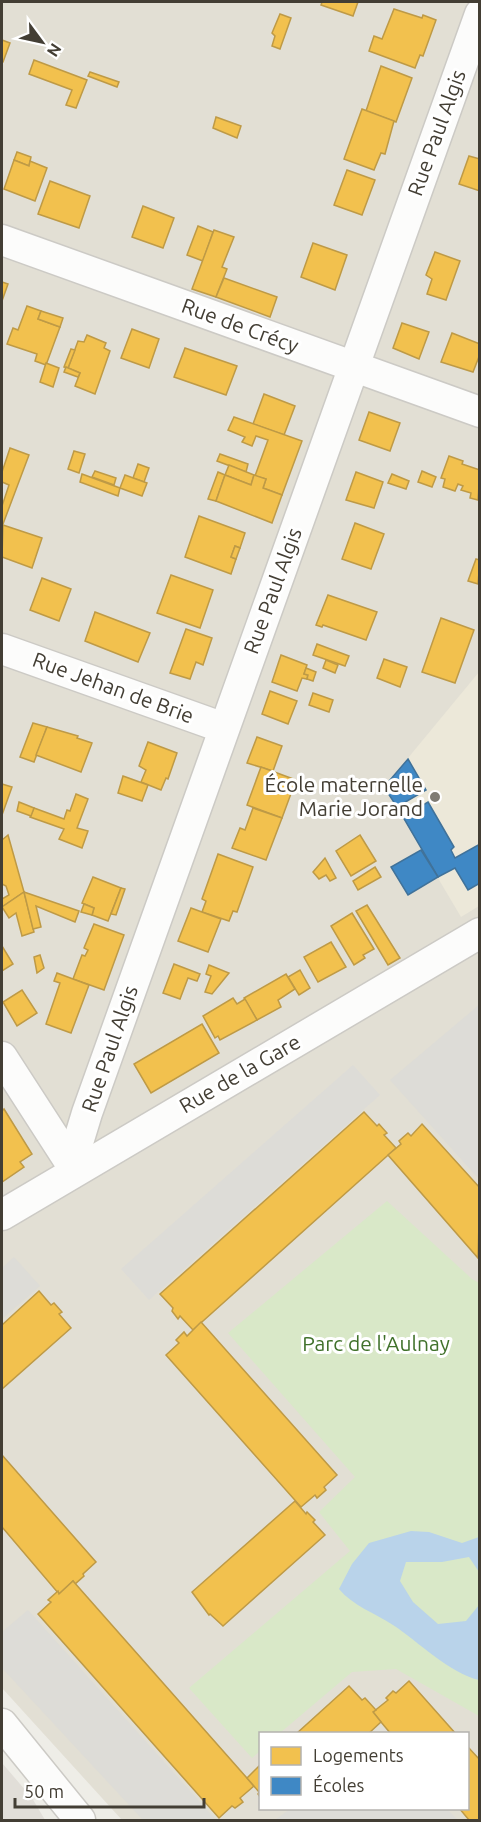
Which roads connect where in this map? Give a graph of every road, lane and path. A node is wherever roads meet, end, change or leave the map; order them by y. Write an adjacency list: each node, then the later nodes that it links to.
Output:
1 (480, 14): 3 (street, Rue Paul Algis)
2 (2, 240): 3 (street, Rue de Crécy)
3 (353, 367): 4 (street, Rue de Crécy); 6 (street, Rue Paul Algis)
4 (480, 412)
5 (2, 649): 6 (street, Rue Jehan de Brie)
6 (224, 728): 9 (street, Rue Paul Algis)
7 (480, 933): 9 (street, Rue de la Gare)
8 (2, 1057): 9 (street)
9 (75, 1170): 10 (street, Rue de la Gare)
10 (2, 1215)
11 (2, 1724): 12 (street)
12 (80, 1821)

